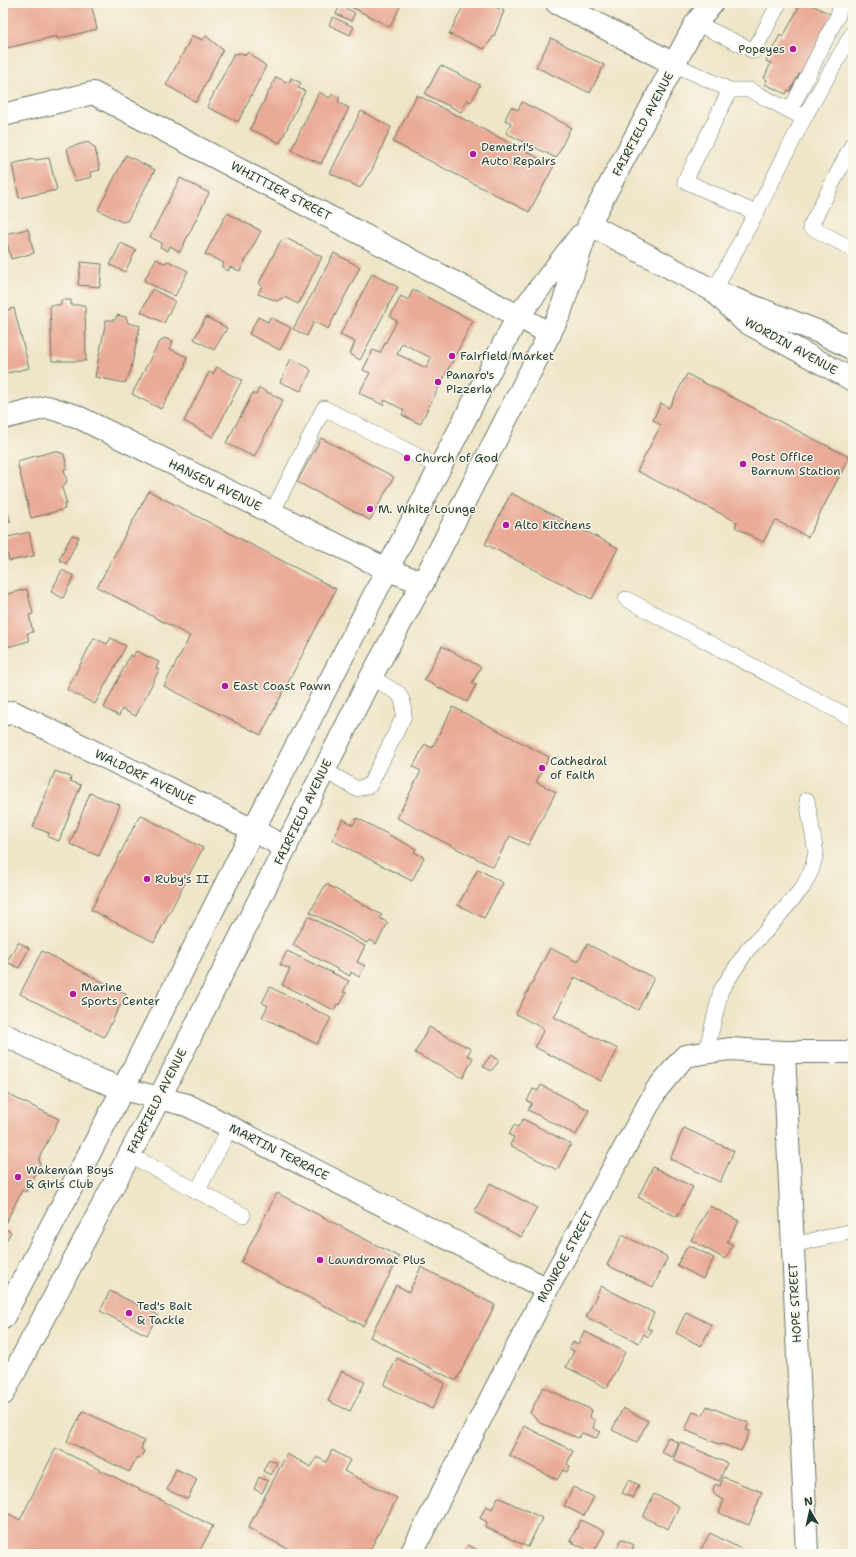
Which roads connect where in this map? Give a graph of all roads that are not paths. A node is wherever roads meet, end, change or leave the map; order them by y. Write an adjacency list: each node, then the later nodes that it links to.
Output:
1 (557, 3): 7 (street)
2 (712, 3): 5 (street, FAIRFIELD AVENUE)
3 (779, 3): 5 (lane)
4 (840, 3): 9 (lane)
5 (699, 13): 7 (street, FAIRFIELD AVENUE)
6 (853, 32): 11 (lane)
7 (674, 64): 8 (lane); 15 (street, FAIRFIELD AVENUE)
8 (730, 90): 9 (lane); 14 (lane)
9 (790, 111): 11 (lane)
10 (3, 115): 18 (street, WHITTIER STREET)
11 (804, 118): 14 (lane)
12 (853, 143): 13 (lane)
13 (849, 160): 16 (lane)
14 (756, 213): 17 (lane)
15 (589, 224): 17 (street, WORDIN AVENUE); 18 (street, FAIRFIELD AVENUE); 19 (street, FAIRFIELD AVENUE)
16 (853, 249)
17 (714, 291): 20 (street, WORDIN AVENUE); 21 (street, WORDIN AVENUE)
18 (518, 316): 19 (street, WHITTIER STREET); 23 (street, FAIRFIELD AVENUE)
19 (550, 334): 26 (street, FAIRFIELD AVENUE)
20 (853, 349)
21 (853, 380)
22 (3, 418): 24 (street, HANSEN AVENUE)
23 (441, 468): 24 (lane); 25 (street, FAIRFIELD AVENUE)
24 (272, 513): 25 (street, HANSEN AVENUE)
25 (388, 570): 26 (street, HANSEN AVENUE); 33 (street, FAIRFIELD AVENUE)
26 (423, 583): 28 (street, FAIRFIELD AVENUE)
27 (626, 600): 30 (lane)
28 (371, 677): 31 (street, FAIRFIELD AVENUE); 31 (lane)
29 (3, 715): 33 (street, WALDORF AVENUE)
30 (853, 719)
31 (324, 770): 34 (street, FAIRFIELD AVENUE)
32 (807, 800): 38 (lane)
33 (253, 830): 34 (street, WALDORF AVENUE); 39 (street, FAIRFIELD AVENUE)
34 (286, 848): 40 (street, FAIRFIELD AVENUE)
35 (3, 1034): 39 (street, MARTIN TERRACE)
36 (784, 1052): 37 (street, MONROE STREET); 38 (street, MONROE STREET); 46 (street, HOPE STREET)
37 (853, 1052)
38 (706, 1053): 47 (street, MONROE STREET)
39 (123, 1089): 40 (street, MARTIN TERRACE); 48 (street, FAIRFIELD AVENUE)
40 (160, 1097): 41 (street, MARTIN TERRACE); 42 (street, FAIRFIELD AVENUE)
41 (230, 1127): 43 (lane); 47 (street, MARTIN TERRACE)
42 (129, 1155): 43 (lane); 50 (street, FAIRFIELD AVENUE)
43 (197, 1192): 44 (lane)
44 (243, 1215)
45 (853, 1231): 46 (lane)
46 (793, 1245): 52 (street, HOPE STREET)
47 (547, 1288): 51 (street, MONROE STREET)
48 (8, 1296): 49 (street, FAIRFIELD AVENUE)
49 (3, 1318)
50 (3, 1394)
51 (411, 1554)
52 (807, 1554)

